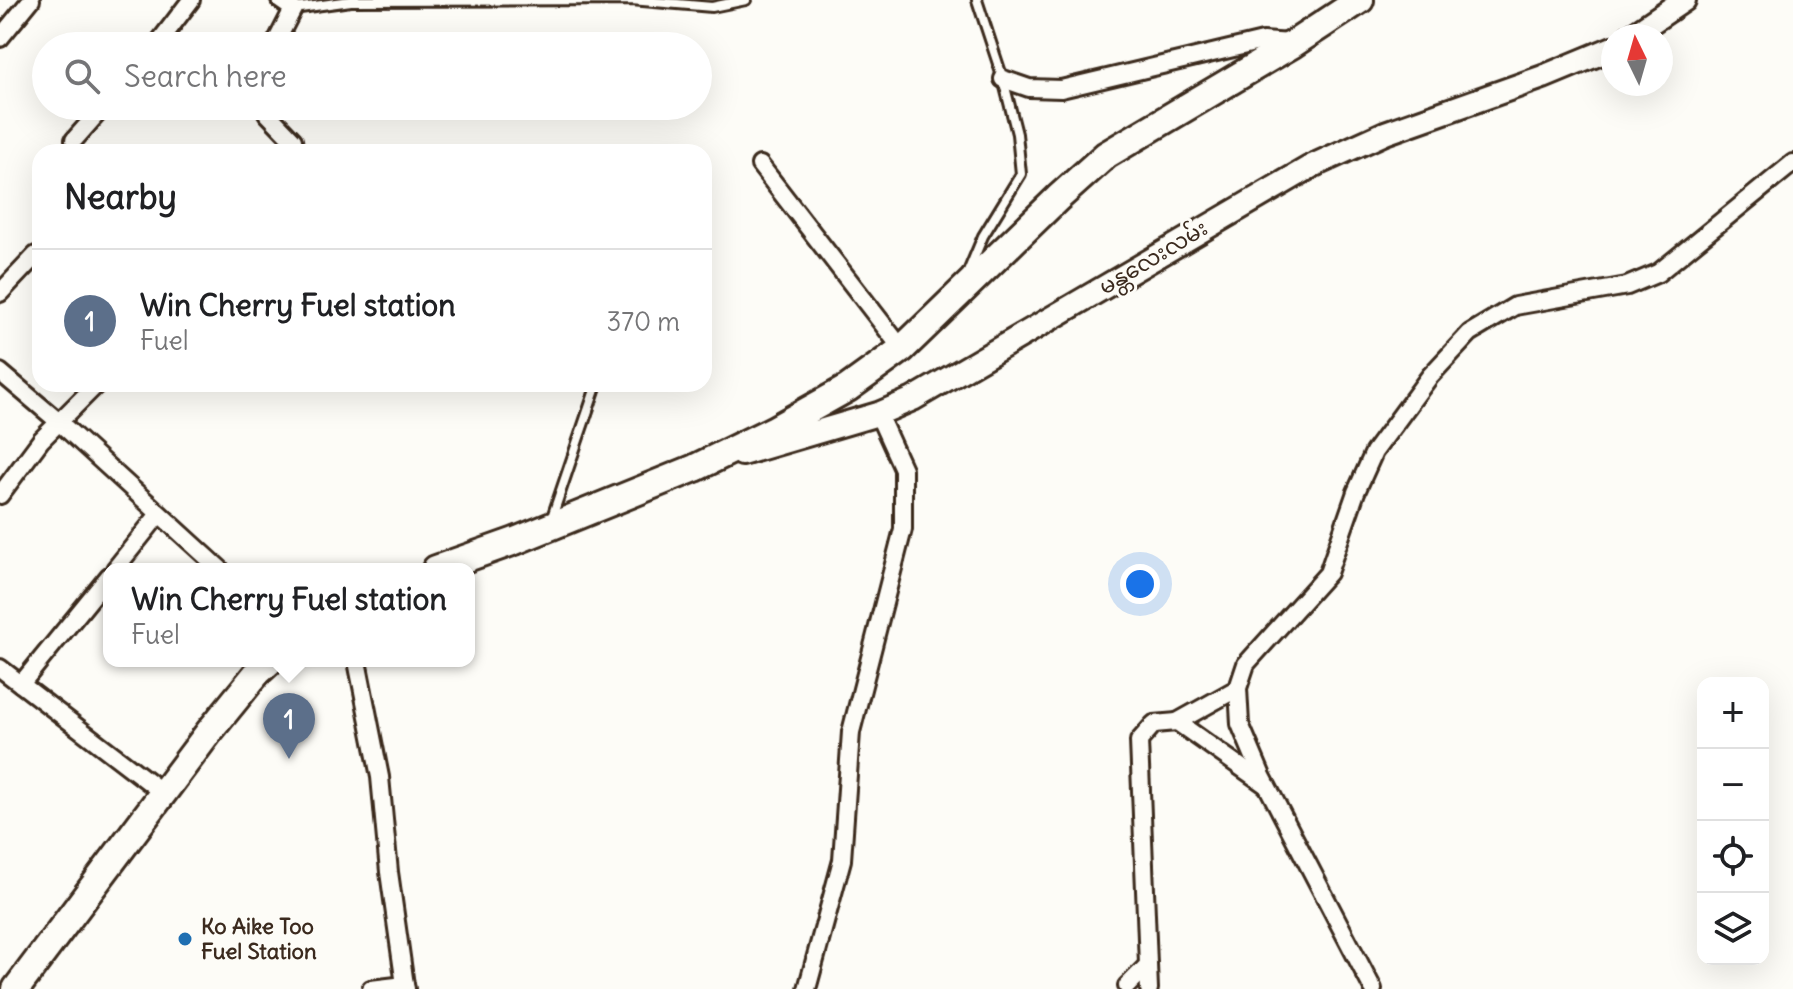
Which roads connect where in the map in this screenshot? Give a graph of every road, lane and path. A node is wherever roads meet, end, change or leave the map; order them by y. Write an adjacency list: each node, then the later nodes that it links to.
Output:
1 (31, 0): 13 (street)
2 (191, 0): 11 (street)
3 (418, 0): 4 (lane); 9 (lane)
4 (575, 0): 5 (lane)
5 (746, 0)
6 (977, 0): 16 (lane)
7 (1360, 0): 14 (main road)
8 (1684, 0): 10 (main road)
9 (286, 5): 12 (street)
10 (1649, 24)
11 (167, 32)
12 (277, 32)
13 (0, 38)
14 (1293, 44): 16 (street); 25 (main road)
15 (1601, 53): 30 (main road, မန္တလေးလမ်း)
16 (1003, 79): 25 (lane)
17 (92, 120): 19 (street)
18 (274, 120): 20 (street)
19 (74, 140)
20 (294, 144)
21 (1793, 163): 44 (street)
22 (760, 165): 26 (street)
23 (32, 259): 24 (street)
24 (0, 293)
25 (956, 298): 26 (main road)
26 (902, 349): 32 (main road)
27 (0, 372): 31 (street)
28 (89, 392): 31 (street)
29 (594, 392): 35 (lane)
30 (878, 414): 32 (main road, မန္တလေးလမ်း); 54 (street)
31 (59, 422): 33 (street); 34 (street)
32 (695, 468): 35 (main road)
33 (0, 495)
34 (159, 514): 36 (street); 37 (street)
35 (549, 528): 38 (main road)
36 (120, 563)
37 (213, 563)
38 (453, 563)
39 (103, 583): 43 (street)
40 (264, 667): 47 (main road)
41 (358, 667): 50 (street)
42 (0, 668): 43 (street)
43 (21, 684): 47 (street)
44 (1238, 688): 45 (street); 46 (street)
45 (1177, 722): 46 (street); 48 (street)
46 (1267, 786): 56 (street)
47 (162, 792): 49 (main road)
48 (1148, 965): 51 (street); 55 (street)
49 (37, 977): 52 (main road)
50 (406, 987): 53 (street)
51 (1126, 988)
52 (16, 989)
53 (371, 989)
54 (807, 989)
55 (1149, 989)
56 (1373, 989)

